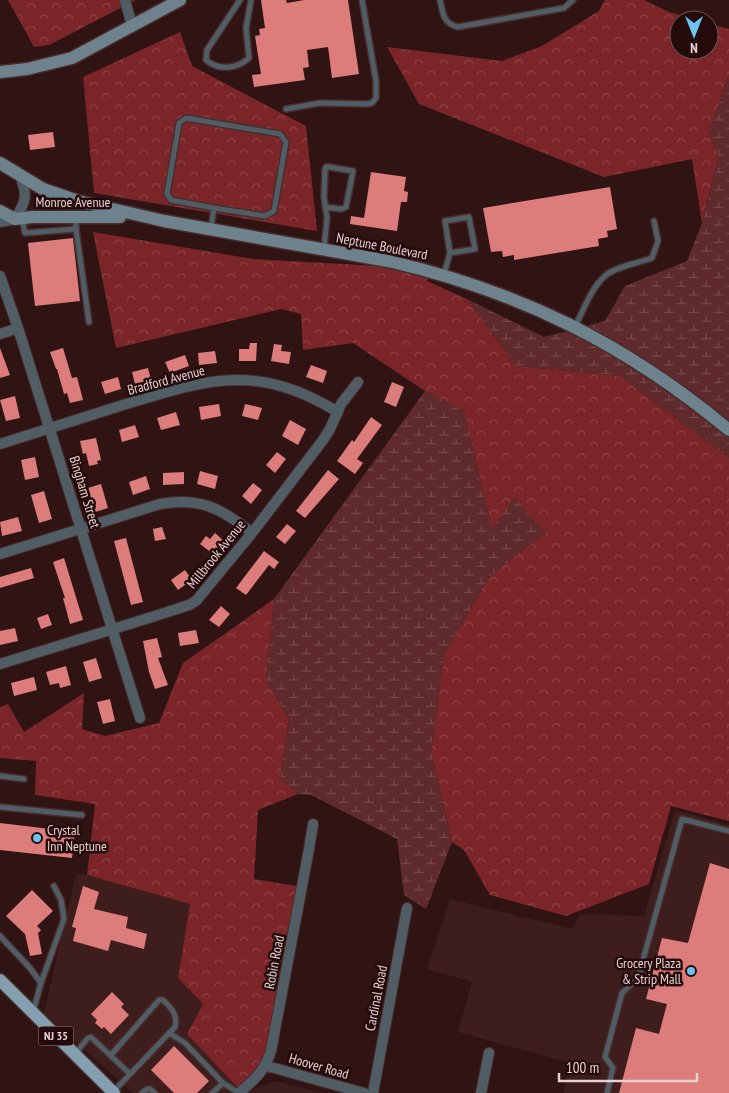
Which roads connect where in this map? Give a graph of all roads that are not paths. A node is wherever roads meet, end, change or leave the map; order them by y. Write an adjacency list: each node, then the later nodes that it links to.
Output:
1 (125, 0): 8 (street)
2 (180, 0): 8 (street)
3 (240, 0): 4 (lane)
4 (250, 0)
5 (362, 0): 10 (lane)
6 (440, 0): 7 (lane)
7 (573, 0)
8 (132, 26): 9 (street)
9 (0, 72)
10 (286, 109)
11 (0, 163): 12 (street, Neptune Boulevard)
12 (20, 176): 16 (street, Neptune Boulevard); 17 (street)
13 (325, 207): 13 (lane); 22 (lane)
14 (214, 208): 14 (lane); 21 (lane)
15 (0, 211): 17 (street)
16 (148, 217): 20 (street, Monroe Avenue); 21 (street, Neptune Boulevard)
17 (18, 219): 19 (street, Monroe Avenue); 20 (street, Monroe Avenue)
18 (654, 221): 27 (lane)
19 (0, 222)
20 (76, 222): 26 (lane)
21 (211, 229): 22 (street, Neptune Boulevard)
22 (324, 249): 24 (street, Neptune Boulevard)
23 (450, 253): 23 (lane); 24 (lane)
24 (444, 274): 27 (street, Neptune Boulevard)
25 (0, 276): 28 (street, Bingham Street)
26 (88, 322)
27 (575, 326): 33 (street, Neptune Boulevard)
28 (18, 328): 29 (street); 32 (street, Bingham Street)
29 (0, 334)
30 (358, 382): 31 (street, Millbrook Avenue)
31 (338, 412): 32 (street, Bradford Avenue); 36 (street, Millbrook Avenue)
32 (50, 428): 34 (street, Bradford Avenue); 35 (street, Bingham Street)
33 (729, 430)
34 (0, 444)
35 (81, 529): 36 (street); 37 (street); 38 (street, Bingham Street)
36 (252, 532): 38 (street, Millbrook Avenue)
37 (0, 554)
38 (112, 629): 39 (street, Millbrook Avenue); 40 (street, Bingham Street)
39 (0, 664)
40 (140, 718)
41 (0, 776): 42 (lane)
42 (24, 779)
43 (0, 807): 44 (lane)
44 (82, 815)
45 (313, 824): 57 (street, Robin Road)
46 (729, 831): 68 (lane)
47 (54, 886): 51 (lane)
48 (407, 908): 66 (street, Cardinal Road)
49 (0, 936): 51 (lane)
50 (0, 980): 52 (main road, NJ 35)
51 (41, 984): 52 (lane)
52 (33, 1012): 54 (main road, NJ 35)
53 (169, 1033): 56 (lane); 58 (lane); 59 (lane)
54 (75, 1054): 56 (lane); 60 (main road, NJ 35)
55 (489, 1054): 67 (street)
56 (111, 1055): 58 (lane)
57 (266, 1066): 64 (street, Robin Road); 65 (street, Hoover Road)
58 (130, 1074): 60 (lane)
59 (222, 1083): 63 (lane); 64 (lane)
60 (113, 1093)
61 (142, 1093): 62 (lane)
62 (155, 1093)
63 (212, 1093)
64 (239, 1093)
65 (364, 1093)
66 (373, 1093)
67 (481, 1093)
68 (607, 1093)

